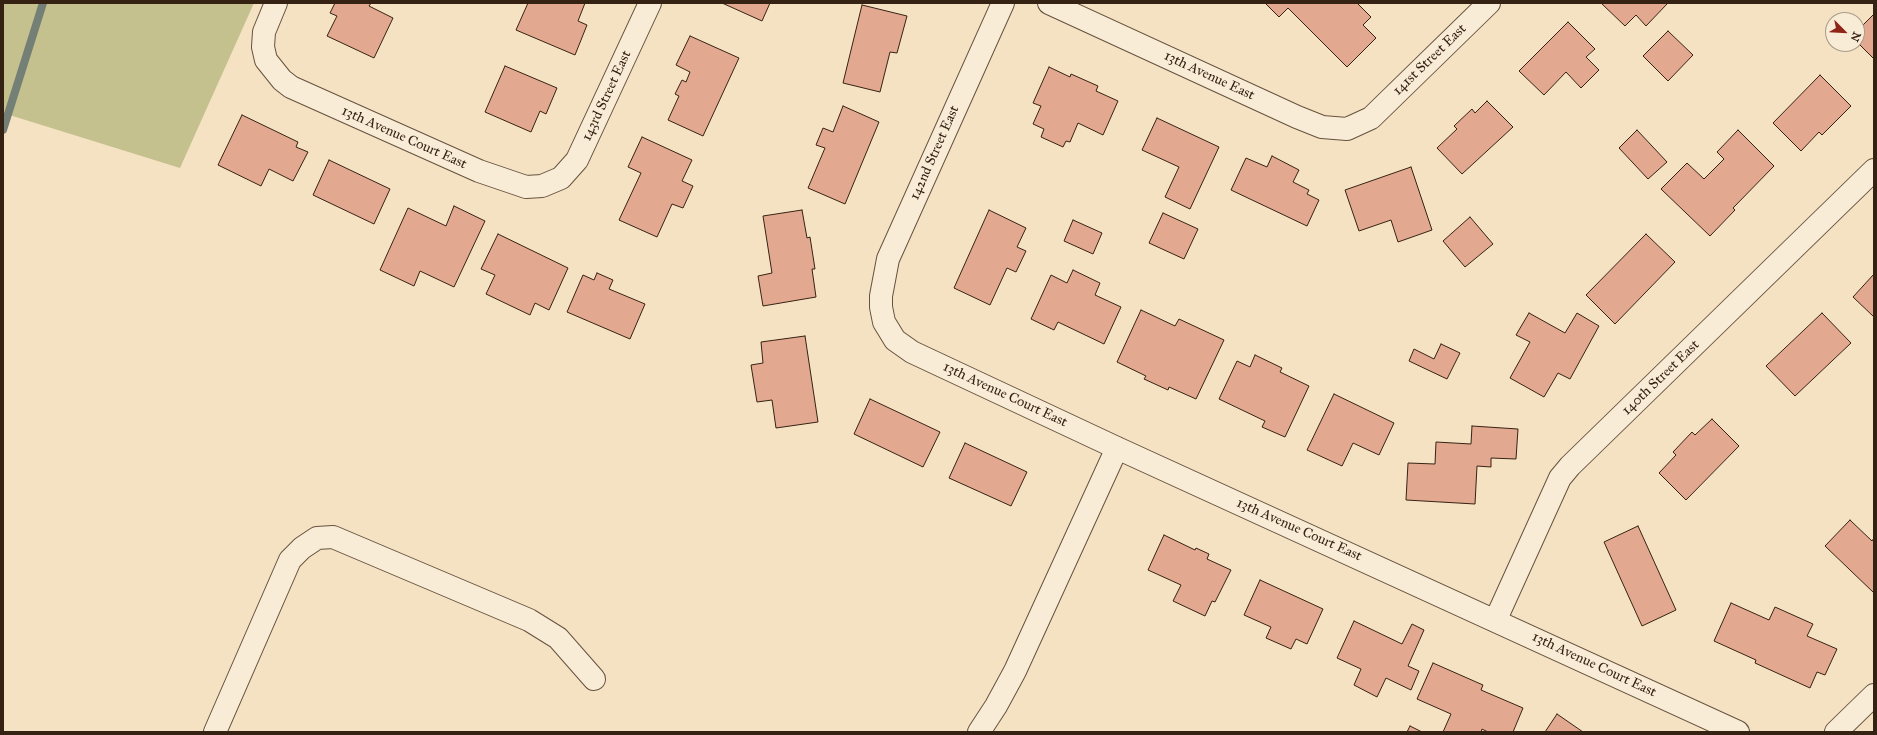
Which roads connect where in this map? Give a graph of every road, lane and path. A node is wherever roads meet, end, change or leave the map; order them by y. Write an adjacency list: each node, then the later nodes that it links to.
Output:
1 (276, 3): 8 (street, 13th Avenue Court East)
2 (650, 3): 8 (street, 143rd Street East)
3 (1003, 3): 9 (street, 142nd Street East)
4 (1049, 3): 6 (street, 13th Avenue East)
5 (1489, 3): 6 (street, 141st Street East)
6 (1371, 118)
7 (1874, 170): 11 (street, 140th Street East)
8 (555, 181)
9 (881, 307): 10 (street, 13th Avenue Court East)
10 (1117, 448): 11 (street, 13th Avenue Court East); 15 (street)
11 (1496, 620): 16 (street, 13th Avenue Court East)
12 (594, 679): 14 (street)
13 (1874, 695): 17 (street)
14 (215, 732)
15 (978, 732)
16 (1738, 732)
17 (1836, 732)

